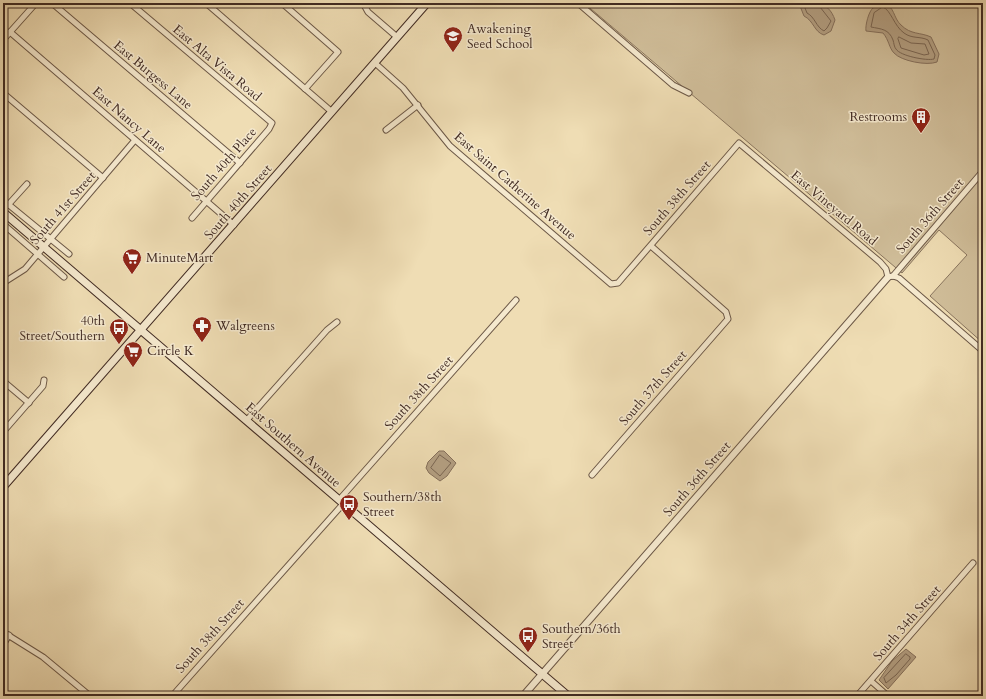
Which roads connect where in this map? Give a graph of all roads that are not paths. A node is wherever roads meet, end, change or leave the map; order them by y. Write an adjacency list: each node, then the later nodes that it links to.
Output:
1 (36, 3): 9 (street)
2 (52, 3): 22 (street, East Burgess Lane)
3 (130, 3): 18 (street, East Alta Vista Road)
4 (206, 3): 13 (street)
5 (363, 3): 10 (street)
6 (427, 3): 10 (main road, South 40th Street)
7 (578, 3): 15 (street)
8 (286, 4): 13 (street)
9 (10, 32): 11 (street); 20 (street, East Nancy Lane)
10 (397, 37): 12 (main road, South 40th Street)
11 (3, 40)
12 (375, 63): 16 (street, East Saint Catherine Avenue); 17 (main road, South 40th Street)
13 (305, 89): 17 (street)
14 (3, 93): 24 (street)
15 (689, 93)
16 (418, 105): 19 (street); 41 (street, East Saint Catherine Avenue)
17 (332, 112): 32 (main road, South 40th Street)
18 (272, 123): 22 (street, South 40th Place)
19 (386, 130)
20 (135, 140): 24 (street, South 41st Street); 27 (street, East Nancy Lane)
21 (739, 143): 34 (street, South 38th Street); 39 (street, East Vineyard Road)
22 (240, 163): 27 (street, South 40th Place)
23 (983, 171): 39 (street, South 36th Street)
24 (103, 178): 33 (street, South 41st Street)
25 (27, 184): 28 (street)
26 (3, 200): 28 (street)
27 (206, 201): 30 (street, South 40th Place); 32 (street, East Nancy Lane)
28 (8, 205): 33 (street)
29 (3, 212): 35 (main road, East Southern Avenue)
30 (192, 218)
31 (3, 224): 36 (street)
32 (234, 224): 44 (main road, South 40th Street)
33 (51, 241): 35 (street, South 41st Street); 37 (street)
34 (651, 246): 41 (street, South 38th Street); 51 (street, South 37th Street)
35 (45, 247): 36 (street, South 41st Street); 44 (main road, East Southern Avenue)
36 (38, 254): 38 (street); 40 (street, South 41st Street)
37 (69, 254)
38 (64, 276)
39 (891, 276): 45 (street, East Vineyard Road); 58 (street, South 36th Street)
40 (3, 283)
41 (614, 285)
42 (516, 300): 53 (street, South 38th Street)
43 (337, 322): 49 (street)
44 (142, 331): 49 (main road, East Southern Avenue); 52 (main road, South 40th Street)
45 (983, 351)
46 (44, 380): 48 (street)
47 (3, 381): 48 (street)
48 (28, 403): 50 (street)
49 (246, 421): 53 (main road, East Southern Avenue)
50 (3, 432)
51 (592, 475)
52 (3, 487)
53 (341, 502): 58 (main road, East Southern Avenue); 60 (street, South 38th Street)
54 (973, 563): 59 (street, South 34th Street)
55 (3, 632): 56 (street)
56 (9, 635): 57 (street); 61 (street)
57 (3, 645)
58 (542, 674): 62 (street, South 36th Street); 63 (main road, East Southern Avenue)
59 (871, 681): 64 (street, South 34th Street); 65 (street)
60 (174, 694)
61 (90, 696)
62 (523, 696)
63 (568, 696)
64 (857, 696)
65 (888, 696)

